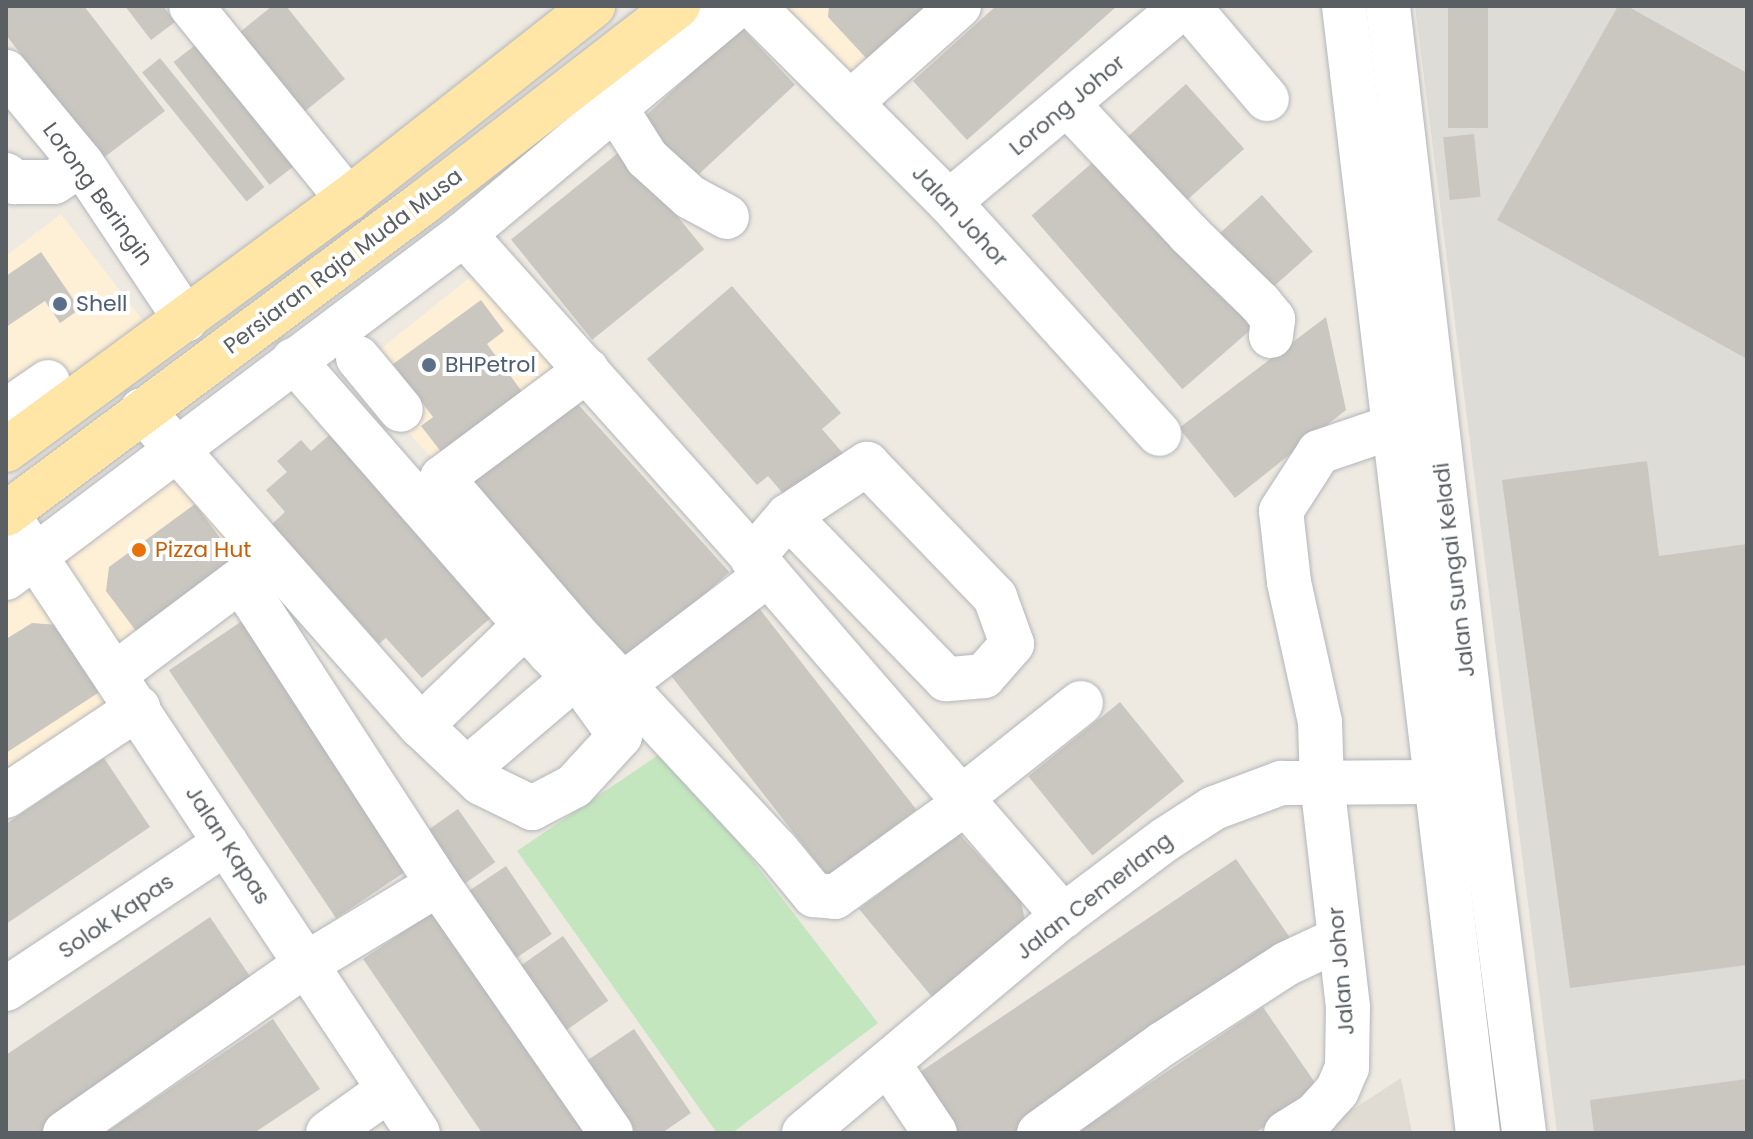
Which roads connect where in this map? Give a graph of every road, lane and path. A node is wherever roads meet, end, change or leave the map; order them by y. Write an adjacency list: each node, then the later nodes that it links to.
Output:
1 (191, 6): 17 (street)
2 (593, 6): 17 (main road)
3 (678, 6): 18 (main road, Persiaran Raja Muda Musa)
4 (737, 6): 14 (street)
5 (753, 6): 12 (street, Jalan Johor)
6 (959, 6): 12 (street)
7 (1186, 6): 11 (street, Lorong Johor); 13 (street, Lorong Johor)
8 (1344, 6): 32 (street, Jalan Sungai Keladi)
9 (1388, 6): 69 (street, Jalan Sungai Keladi)
10 (6, 72): 15 (street, Lorong Beringin)
11 (1267, 99)
12 (850, 103): 19 (street, Jalan Johor)
13 (1068, 105): 19 (street, Lorong Johor); 24 (street)
14 (616, 109): 20 (street); 21 (street)
15 (82, 164): 16 (street); 22 (street, Lorong Beringin)
16 (6, 175)
17 (348, 199): 22 (main road)
18 (424, 202): 21 (street); 23 (main road, Persiaran Raja Muda Musa)
19 (949, 202): 33 (street, Jalan Johor)
20 (727, 217)
21 (456, 239): 25 (street); 27 (street)
22 (186, 320): 34 (main road)
23 (262, 321): 25 (street); 29 (main road, Persiaran Raja Muda Musa)
24 (1271, 336)
25 (304, 352): 35 (street); 41 (street)
26 (358, 358): 30 (street)
27 (587, 370): 38 (street); 43 (street)
28 (48, 382): 31 (street)
29 (142, 410): 35 (street); 36 (main road, Persiaran Raja Muda Musa)
30 (401, 410)
31 (6, 411)
32 (1395, 426): 48 (street, Jalan Sungai Keladi); 49 (street, Jalan Johor)
33 (1159, 434)
34 (6, 450)
35 (180, 451): 39 (street); 40 (street)
36 (6, 514): 39 (street, Jalan Kapas)
37 (788, 516): 37 (street); 38 (street)
38 (760, 566): 43 (street); 51 (street)
39 (22, 567): 44 (street, Jalan Kapas)
40 (256, 569): 44 (street); 46 (street); 53 (street)
41 (531, 631): 42 (street); 46 (street)
42 (574, 678): 47 (street); 47 (street)
43 (622, 685): 51 (street)
44 (127, 691): 50 (street); 52 (street, Jalan Kapas)
45 (1081, 703): 51 (street)
46 (421, 726): 47 (street)
47 (467, 769)
48 (1435, 782): 49 (street, Jalan Cemerlang); 68 (street, Jalan Sungai Keladi)
49 (1322, 783): 54 (street, Jalan Cemerlang); 55 (street, Jalan Johor)
50 (6, 796)
51 (962, 801): 54 (street)
52 (226, 843): 56 (street, Jalan Kapas); 57 (street, Solok Kapas)
53 (438, 884): 56 (street); 63 (street)
54 (1063, 916): 58 (street, Jalan Cemerlang)
55 (1339, 939): 66 (street); 67 (street, Jalan Johor)
56 (306, 964): 59 (street, Jalan Kapas); 60 (street)
57 (6, 989)
58 (888, 1063): 64 (street, Jalan Cemerlang); 65 (street)
59 (388, 1090): 61 (street); 62 (street, Jalan Kapas)
60 (65, 1133)
61 (328, 1133)
62 (418, 1133)
63 (611, 1133)
64 (804, 1133)
65 (935, 1133)
66 (1039, 1133)
67 (1286, 1133)
68 (1478, 1133)
69 (1524, 1133)

